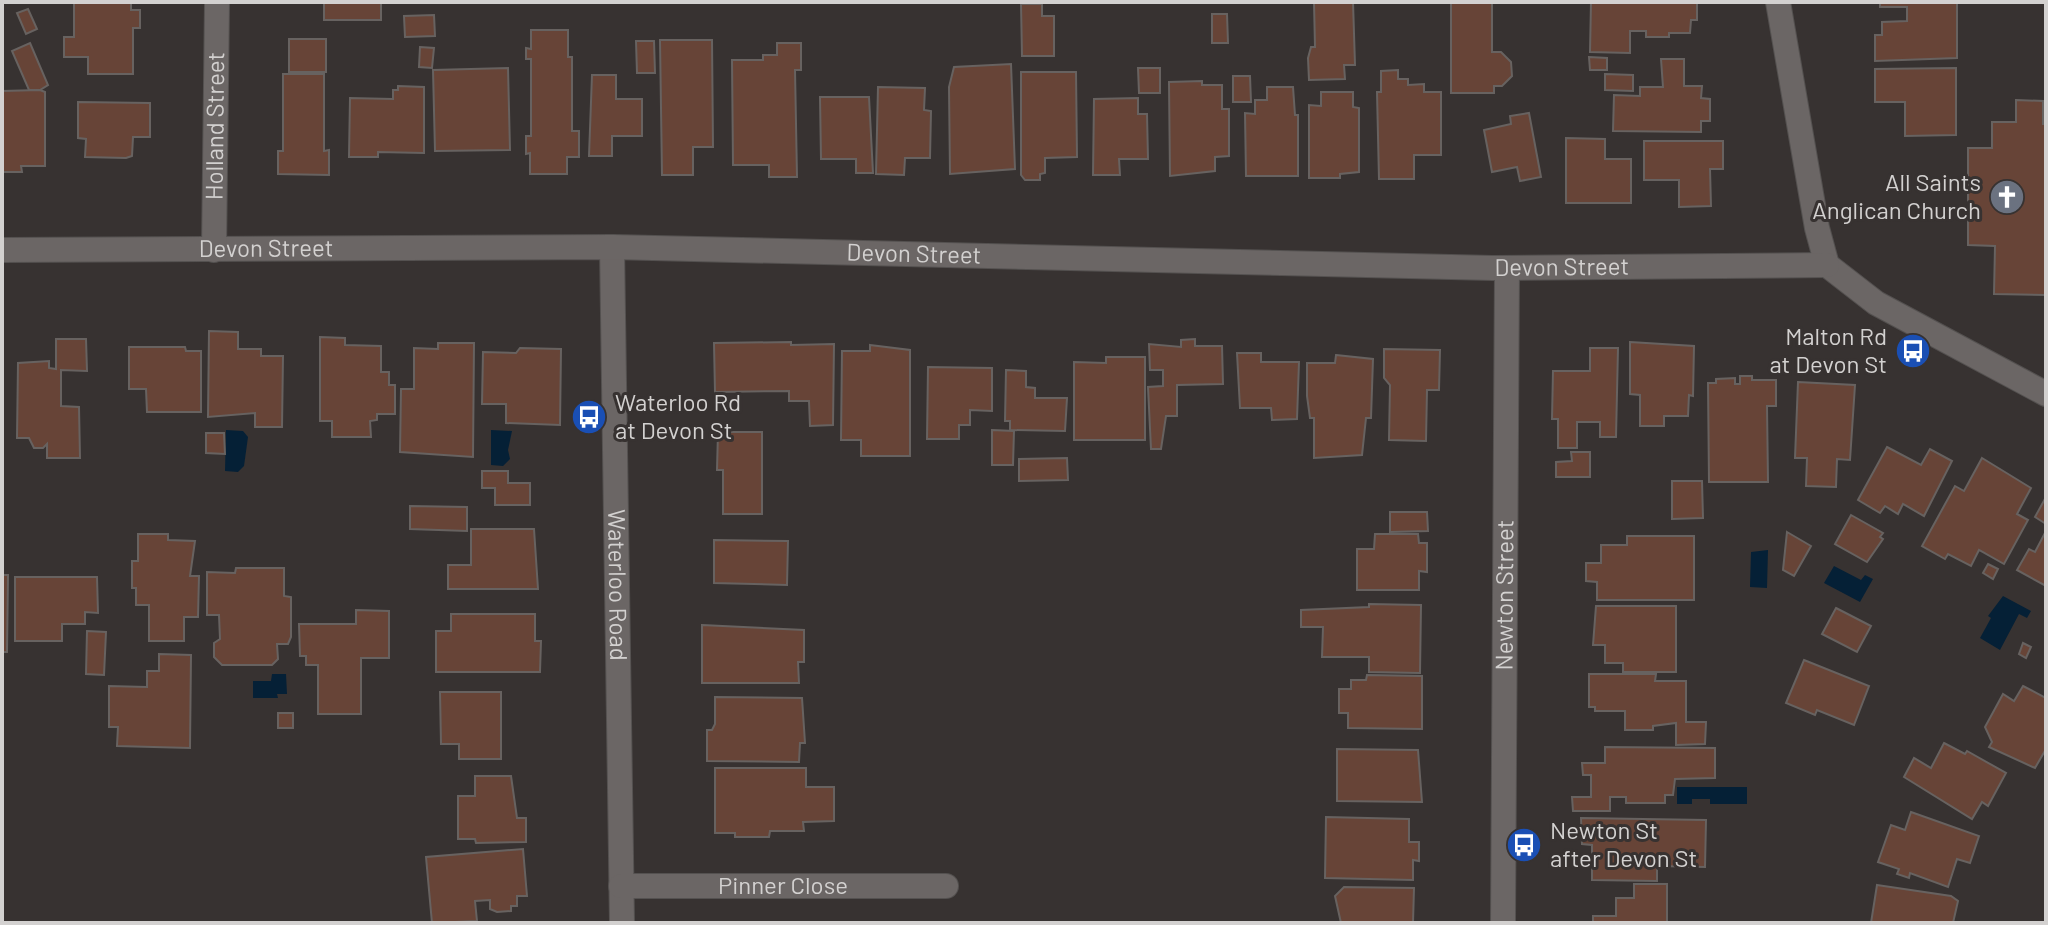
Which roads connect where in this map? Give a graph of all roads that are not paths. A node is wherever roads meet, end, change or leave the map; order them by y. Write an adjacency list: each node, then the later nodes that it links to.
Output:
1 (217, 2): 5 (street, Holland Street)
2 (1778, 2): 6 (street)
3 (612, 247): 5 (street, Devon Street); 7 (street, Devon Street); 9 (street, Waterloo Road)
4 (2, 250): 5 (street, Devon Street)
5 (214, 250)
6 (1827, 265): 7 (street, Devon Street); 8 (street)
7 (1507, 269): 12 (street, Newton Street)
8 (2046, 394)
9 (621, 886): 10 (street, Pinner Close); 11 (street, Waterloo Road)
10 (946, 886)
11 (622, 923)
12 (1503, 923)

